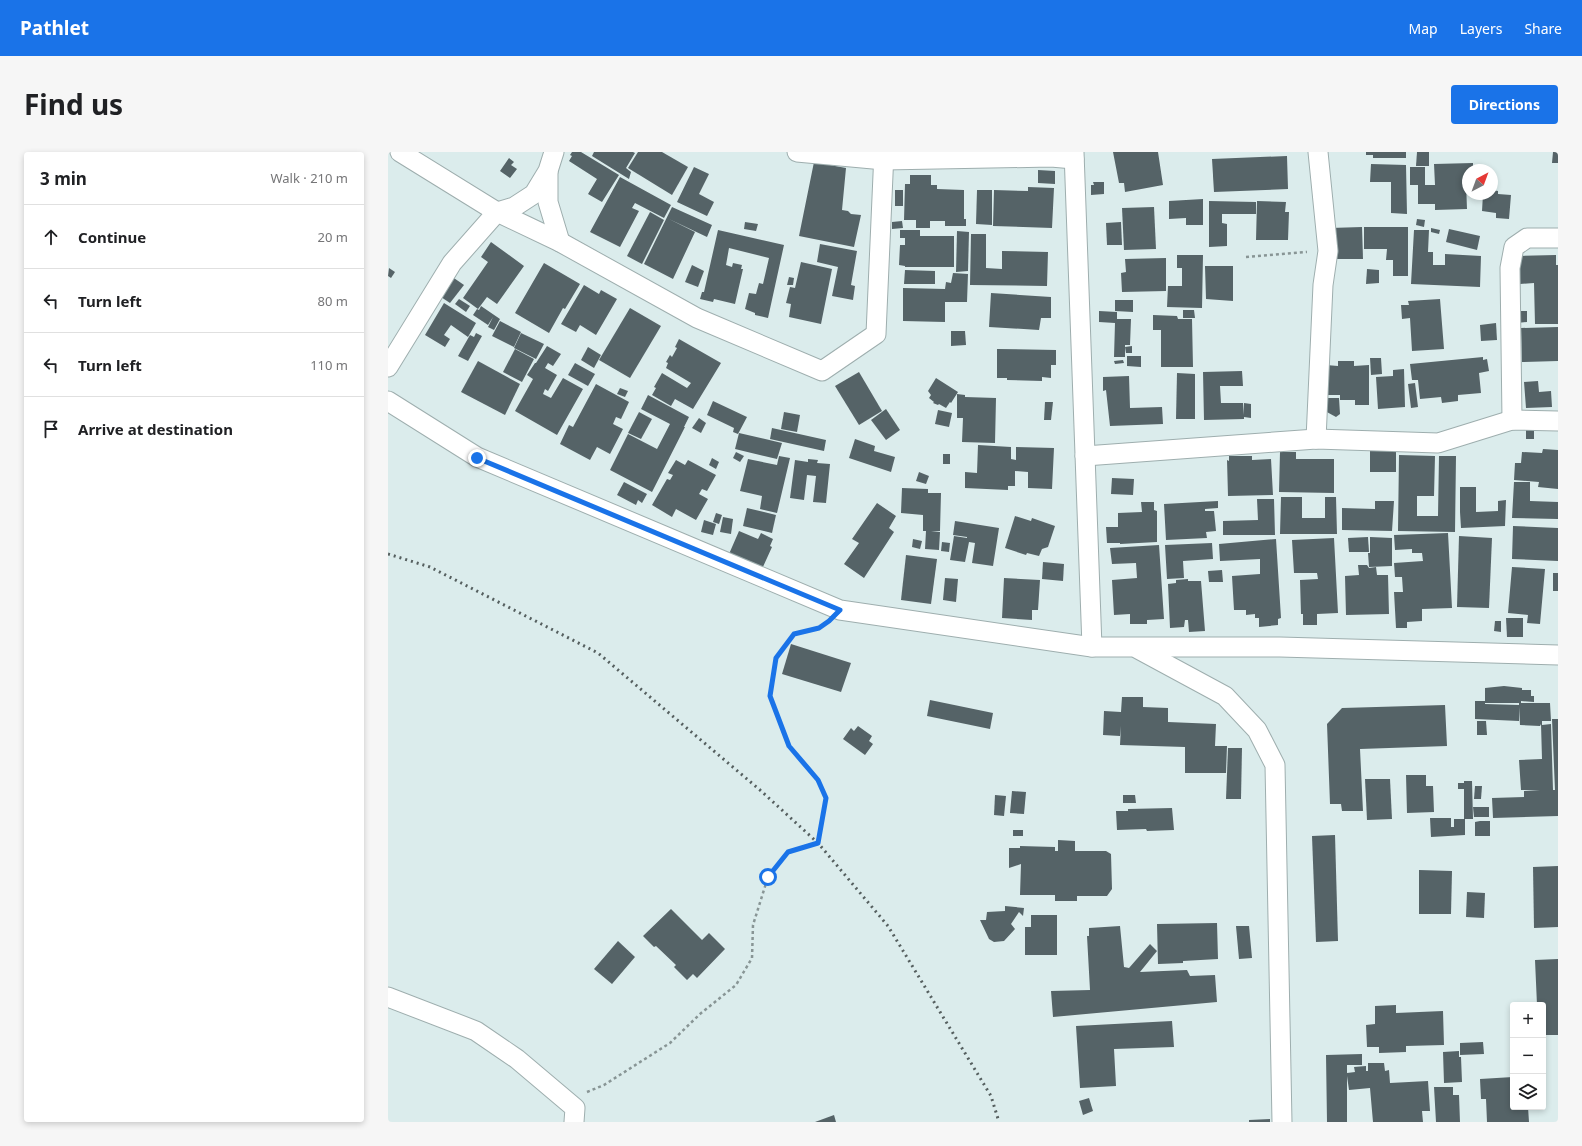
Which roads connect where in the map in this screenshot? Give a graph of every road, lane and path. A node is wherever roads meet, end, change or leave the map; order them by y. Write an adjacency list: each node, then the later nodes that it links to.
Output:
1 (400, 152): 8 (street)
2 (554, 152): 7 (street)
3 (798, 152): 6 (street)
4 (1318, 152): 11 (street)
5 (1074, 155): 6 (street); 18 (street)
6 (884, 156): 10 (street)
7 (548, 171): 8 (street); 10 (street)
8 (497, 212): 10 (street); 13 (street)
9 (1558, 238): 15 (street)
10 (560, 242)
11 (1328, 251): 12 (path); 17 (street)
12 (1246, 257)
13 (388, 366)
14 (388, 401): 19 (street)
15 (1512, 420): 16 (street); 17 (street)
16 (1558, 421)
17 (1316, 439): 18 (street)
18 (1085, 456): 20 (street)
19 (840, 610): 20 (street); 24 (path)
20 (1092, 647): 21 (street)
21 (1135, 647): 22 (street); 25 (street)
22 (1558, 655)
23 (388, 997): 24 (street)
24 (575, 1115)
25 (1282, 1122)

